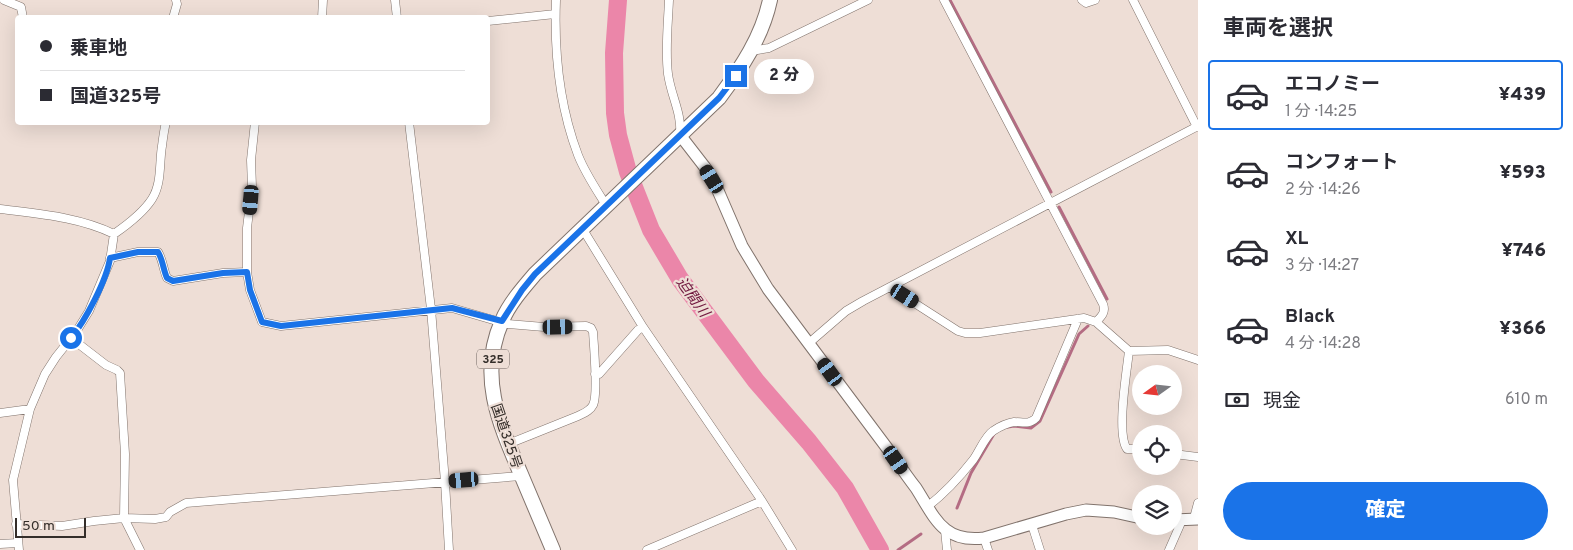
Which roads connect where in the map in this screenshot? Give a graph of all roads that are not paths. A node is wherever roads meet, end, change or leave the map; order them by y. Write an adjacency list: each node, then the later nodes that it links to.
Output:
1 (4, 0): 14 (street)
2 (176, 0): 15 (street)
3 (323, 0): 16 (street)
4 (395, 0): 17 (street)
5 (556, 0): 13 (street)
6 (669, 0): 24 (street)
7 (770, 0): 19 (highway, 国道325号 / 325)
8 (868, 0): 19 (street)
9 (944, 0): 26 (street)
10 (1082, 0): 11 (street)
11 (1095, 0)
12 (1133, 0): 23 (street)
13 (555, 14): 18 (street); 25 (street)
14 (22, 15)
15 (174, 15)
16 (322, 15)
17 (397, 15)
18 (490, 21)
19 (751, 51): 24 (highway, 国道325号 / 325)
20 (166, 125): 29 (street)
21 (254, 125): 31 (street)
22 (409, 125): 33 (street)
23 (1198, 127): 26 (street)
24 (680, 135): 25 (highway, 国道325号 / 325); 39 (street)
25 (609, 203): 28 (highway, 国道325号 / 325)
26 (1050, 203): 32 (street); 36 (street)
27 (0, 209): 29 (street)
28 (582, 228): 35 (highway, 国道325号 / 325); 37 (street)
29 (114, 234): 30 (street)
30 (110, 258): 31 (street); 38 (street)
31 (247, 272): 33 (street)
32 (891, 288): 34 (street); 39 (street)
33 (431, 309): 35 (street); 50 (street)
34 (1078, 319): 36 (street); 53 (street)
35 (502, 321): 42 (street); 45 (highway, 国道325号 / 325)
36 (1096, 322): 40 (street)
37 (642, 327): 42 (street); 51 (street)
38 (71, 338): 43 (street); 55 (street)
39 (809, 343): 53 (street)
40 (1130, 351): 41 (street); 46 (street)
41 (1198, 360)
42 (595, 374): 45 (street)
43 (30, 409): 44 (street); 58 (street)
44 (0, 413)
45 (508, 444): 49 (highway, 国道325号 / 325)
46 (1132, 449)
47 (1182, 455): 48 (street)
48 (1198, 457)
49 (521, 476): 50 (street); 67 (highway, 国道325号 / 325)
50 (445, 482): 55 (street); 66 (street)
51 (762, 501): 68 (street); 69 (street)
52 (1198, 503): 56 (street)
53 (927, 508): 60 (street)
54 (1132, 516): 59 (street)
55 (124, 518): 58 (street); 65 (street)
56 (1196, 518): 57 (street)
57 (1182, 519)
58 (16, 524): 64 (street)
59 (1032, 525): 62 (street); 72 (street)
60 (945, 530): 62 (street); 70 (street)
61 (1176, 535): 73 (street)
62 (984, 538): 71 (street)
63 (0, 544): 64 (street)
64 (19, 547)
65 (140, 550)
66 (449, 550)
67 (553, 550)
68 (647, 550)
69 (792, 550)
70 (947, 550)
71 (988, 550)
72 (1040, 550)
73 (1169, 550)

